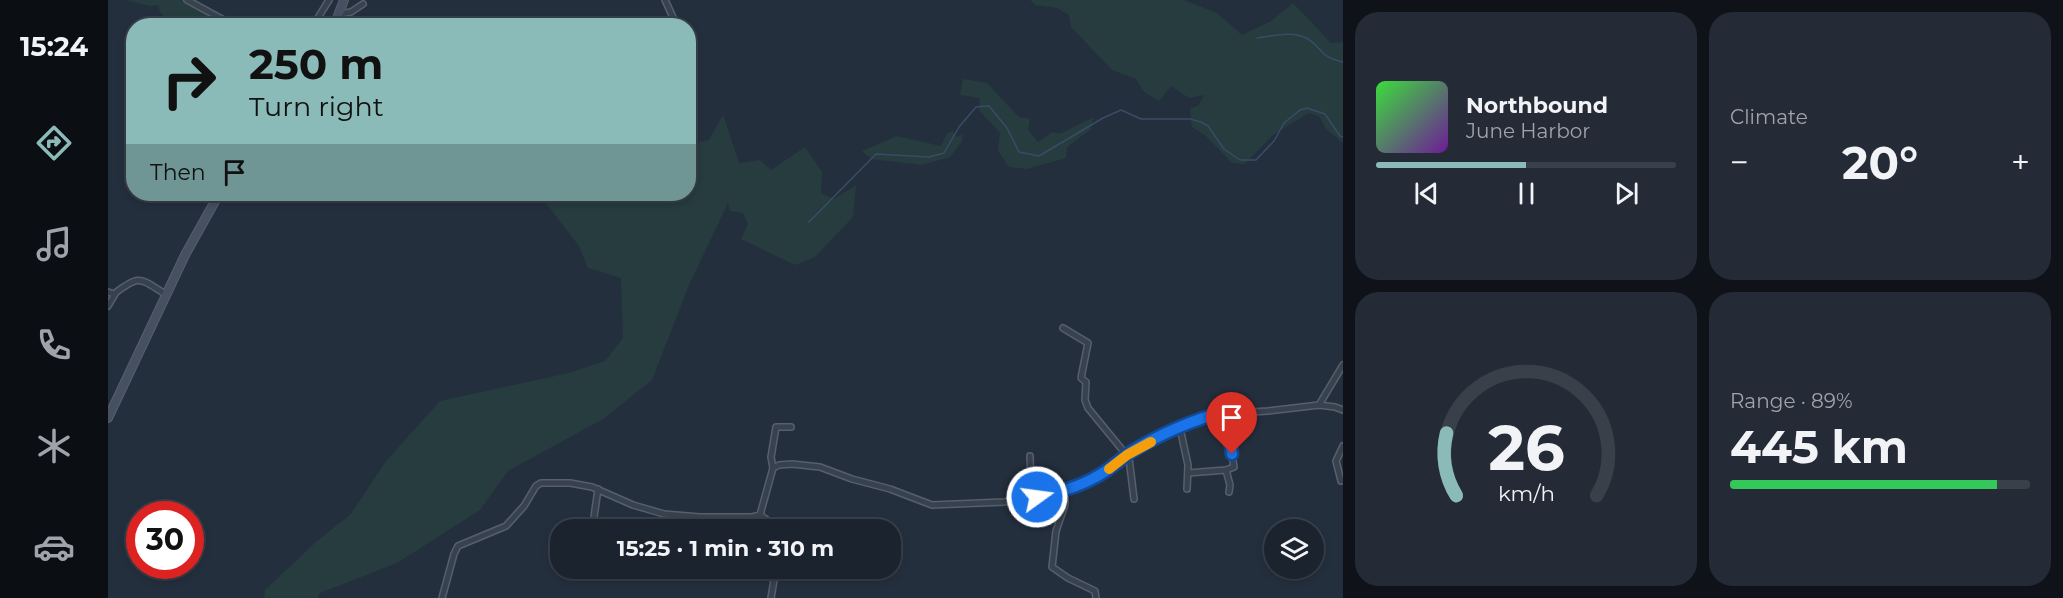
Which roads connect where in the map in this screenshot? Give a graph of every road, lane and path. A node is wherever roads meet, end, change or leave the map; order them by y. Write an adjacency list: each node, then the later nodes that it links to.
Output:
1 (187, 0): 7 (street)
2 (329, 0): 8 (street)
3 (344, 0): 6 (main road)
4 (665, 0): 10 (street)
5 (363, 4): 6 (street)
6 (339, 14): 9 (main road)
7 (221, 18)
8 (318, 18)
9 (338, 18)
10 (675, 18)
11 (215, 201): 13 (main road)
12 (108, 292): 14 (street)
13 (168, 292): 14 (street); 21 (main road)
14 (115, 294): 15 (street)
15 (108, 306)
16 (1062, 328): 25 (street)
17 (1343, 365): 18 (street)
18 (1319, 405): 19 (street); 20 (street)
19 (1343, 410)
20 (1226, 412): 23 (street); 28 (street)
21 (108, 418)
22 (791, 427): 27 (street)
23 (1180, 428): 25 (street); 29 (street)
24 (1343, 446): 30 (street)
25 (1127, 455): 33 (street); 36 (street)
26 (1030, 456): 35 (street)
27 (773, 468): 35 (street); 37 (street)
28 (1227, 470): 29 (street); 34 (street)
29 (1188, 473): 32 (street)
30 (1341, 482)
31 (598, 489): 37 (street); 38 (street); 41 (street)
32 (1187, 489)
33 (1065, 490): 35 (street); 43 (street)
34 (1229, 492)
35 (1037, 497)
36 (1134, 499)
37 (760, 515): 39 (street)
38 (594, 517)
39 (766, 519)
40 (774, 579): 42 (street)
41 (442, 598)
42 (771, 598)
43 (1096, 598)

